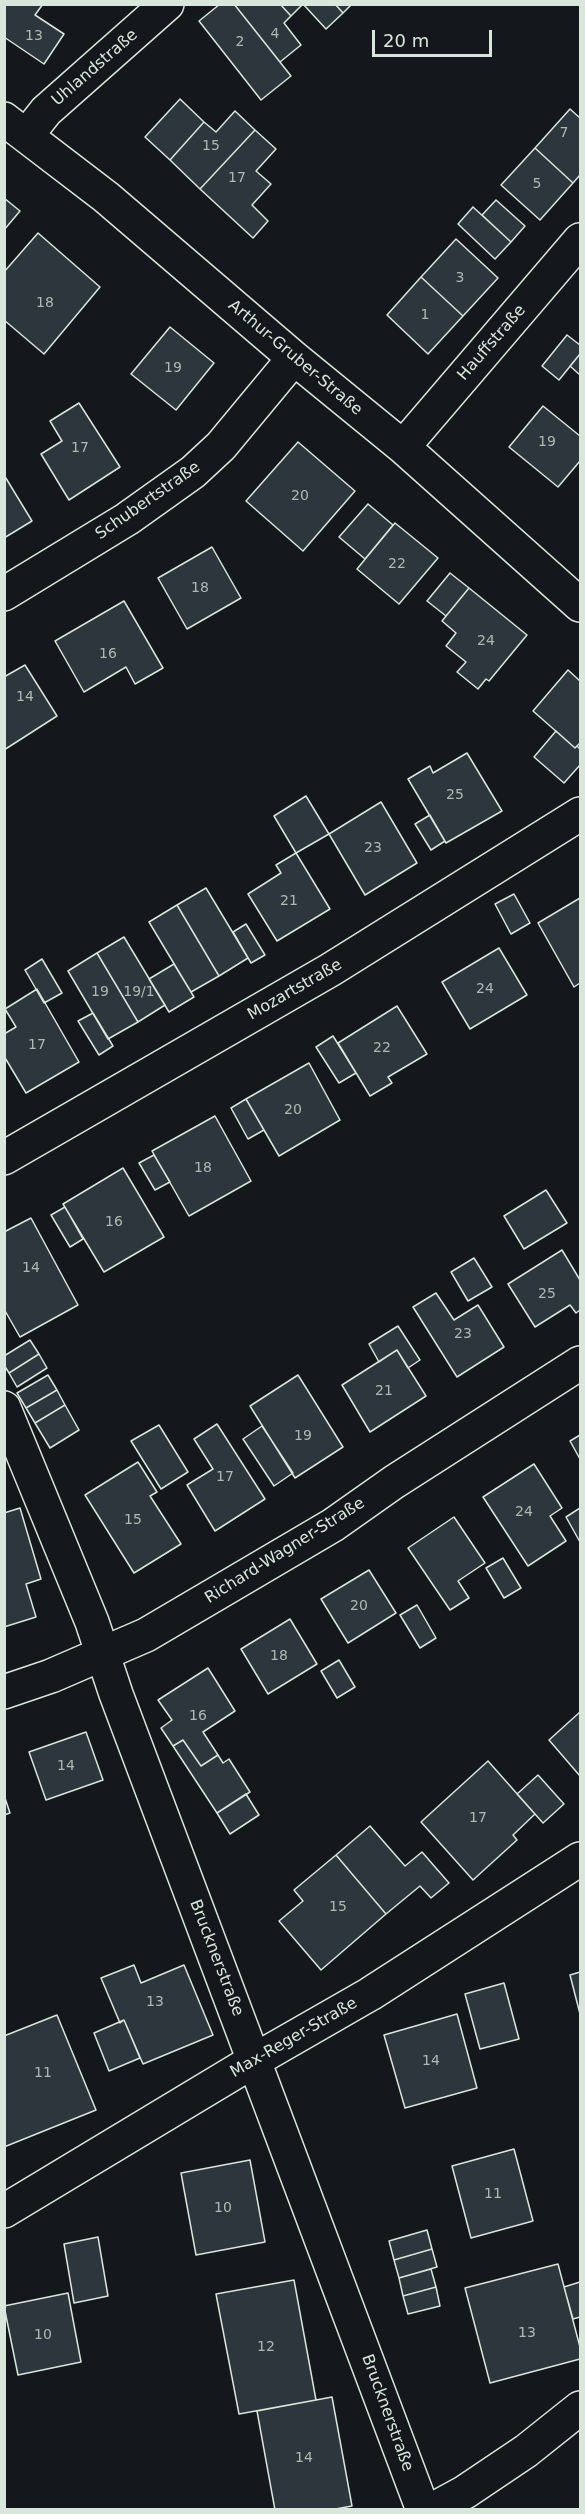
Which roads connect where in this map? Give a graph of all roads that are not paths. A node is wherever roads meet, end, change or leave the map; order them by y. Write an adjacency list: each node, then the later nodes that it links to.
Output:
1 (167, 4): 2 (street, Uhlandstraße)
2 (16, 127): 4 (street, Arthur-Gruber-Straße)
3 (580, 240): 5 (street, Hauffstraße)
4 (294, 358): 5 (street, Arthur-Gruber-Straße); 6 (street, Schubertstraße)
5 (403, 447): 7 (street, Arthur-Gruber-Straße)
6 (4, 594)
7 (580, 605)
8 (580, 814): 9 (street, Mozartstraße)
9 (4, 1158)
10 (580, 1363): 12 (street, Richard-Wagner-Straße)
11 (4, 1408): 12 (street, Brucknerstraße)
12 (104, 1654): 13 (street, Richard-Wagner-Straße); 15 (street, Brucknerstraße)
13 (4, 1692)
14 (580, 1859): 15 (street, Max-Reger-Straße)
15 (255, 2060): 16 (street, Max-Reger-Straße); 18 (street, Brucknerstraße)
16 (4, 2211)
17 (580, 2408): 19 (street)
18 (423, 2510)
19 (432, 2510)

